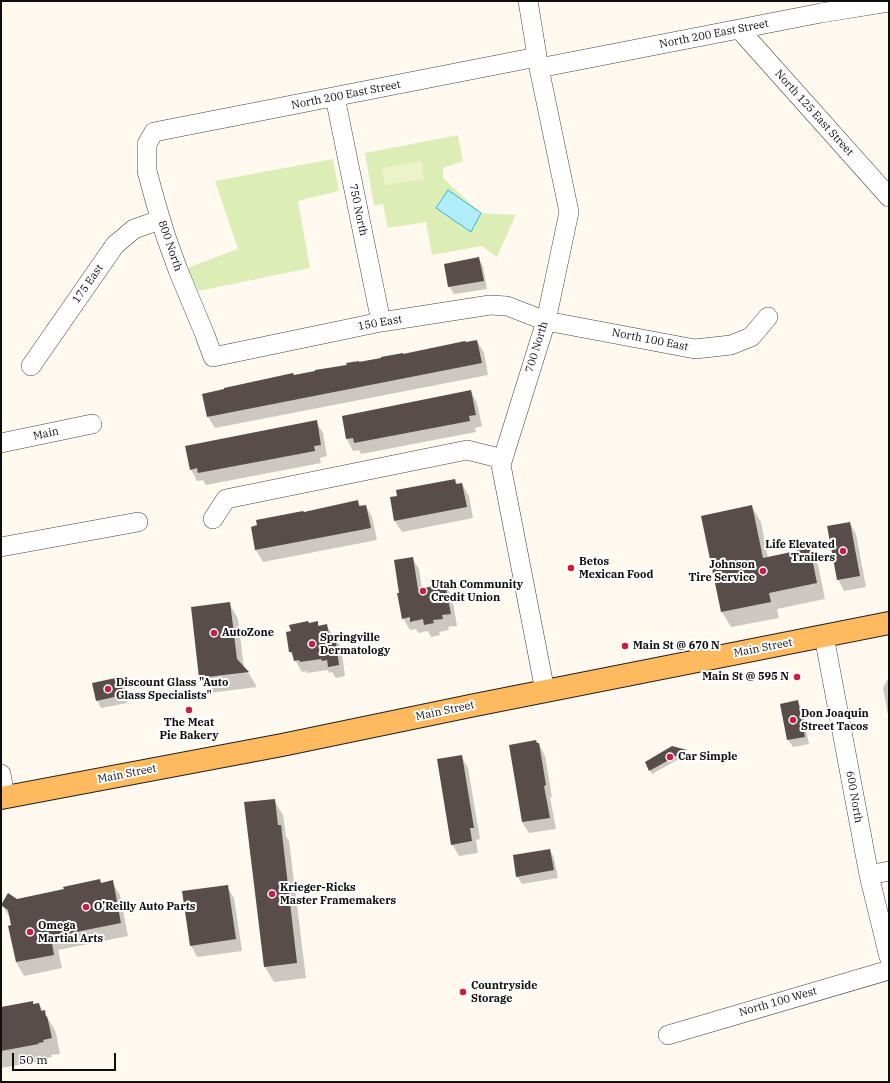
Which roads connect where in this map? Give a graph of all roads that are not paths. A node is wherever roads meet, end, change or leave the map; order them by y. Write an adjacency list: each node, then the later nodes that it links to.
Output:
1 (528, 1): 5 (street, 700 North)
2 (889, 2): 3 (street, North 200 East Street)
3 (820, 7): 4 (street, North 200 East Street)
4 (739, 29): 5 (street, North 200 East Street); 8 (street, North 125 East Street)
5 (538, 62): 6 (street, North 200 East Street); 11 (street, 700 North)
6 (336, 97): 7 (street, North 200 East Street); 12 (street, 750 North)
7 (154, 132): 9 (street, 800 North)
8 (889, 197)
9 (160, 220): 13 (street, 800 North); 14 (street, 175 East)
10 (768, 317): 11 (street, North 100 East)
11 (546, 321): 12 (street, 150 East); 17 (street, 700 North)
12 (381, 322): 13 (street, 150 East)
13 (213, 356)
14 (31, 366)
15 (92, 424): 16 (street, Main)
16 (1, 444)
17 (503, 459): 18 (street); 23 (street, 700 North)
18 (213, 519)
19 (138, 522): 20 (street)
20 (1, 548)
21 (889, 623): 22 (main road, Main Street)
22 (824, 636): 23 (main road, Main Street); 27 (street, 600 North)
23 (545, 691): 25 (main road, Main Street)
24 (1, 774): 25 (street)
25 (3, 798)
26 (889, 871): 27 (street)
27 (868, 875): 28 (street, 600 North)
28 (889, 957)
29 (889, 970): 30 (street, North 100 West)
30 (668, 1035)

